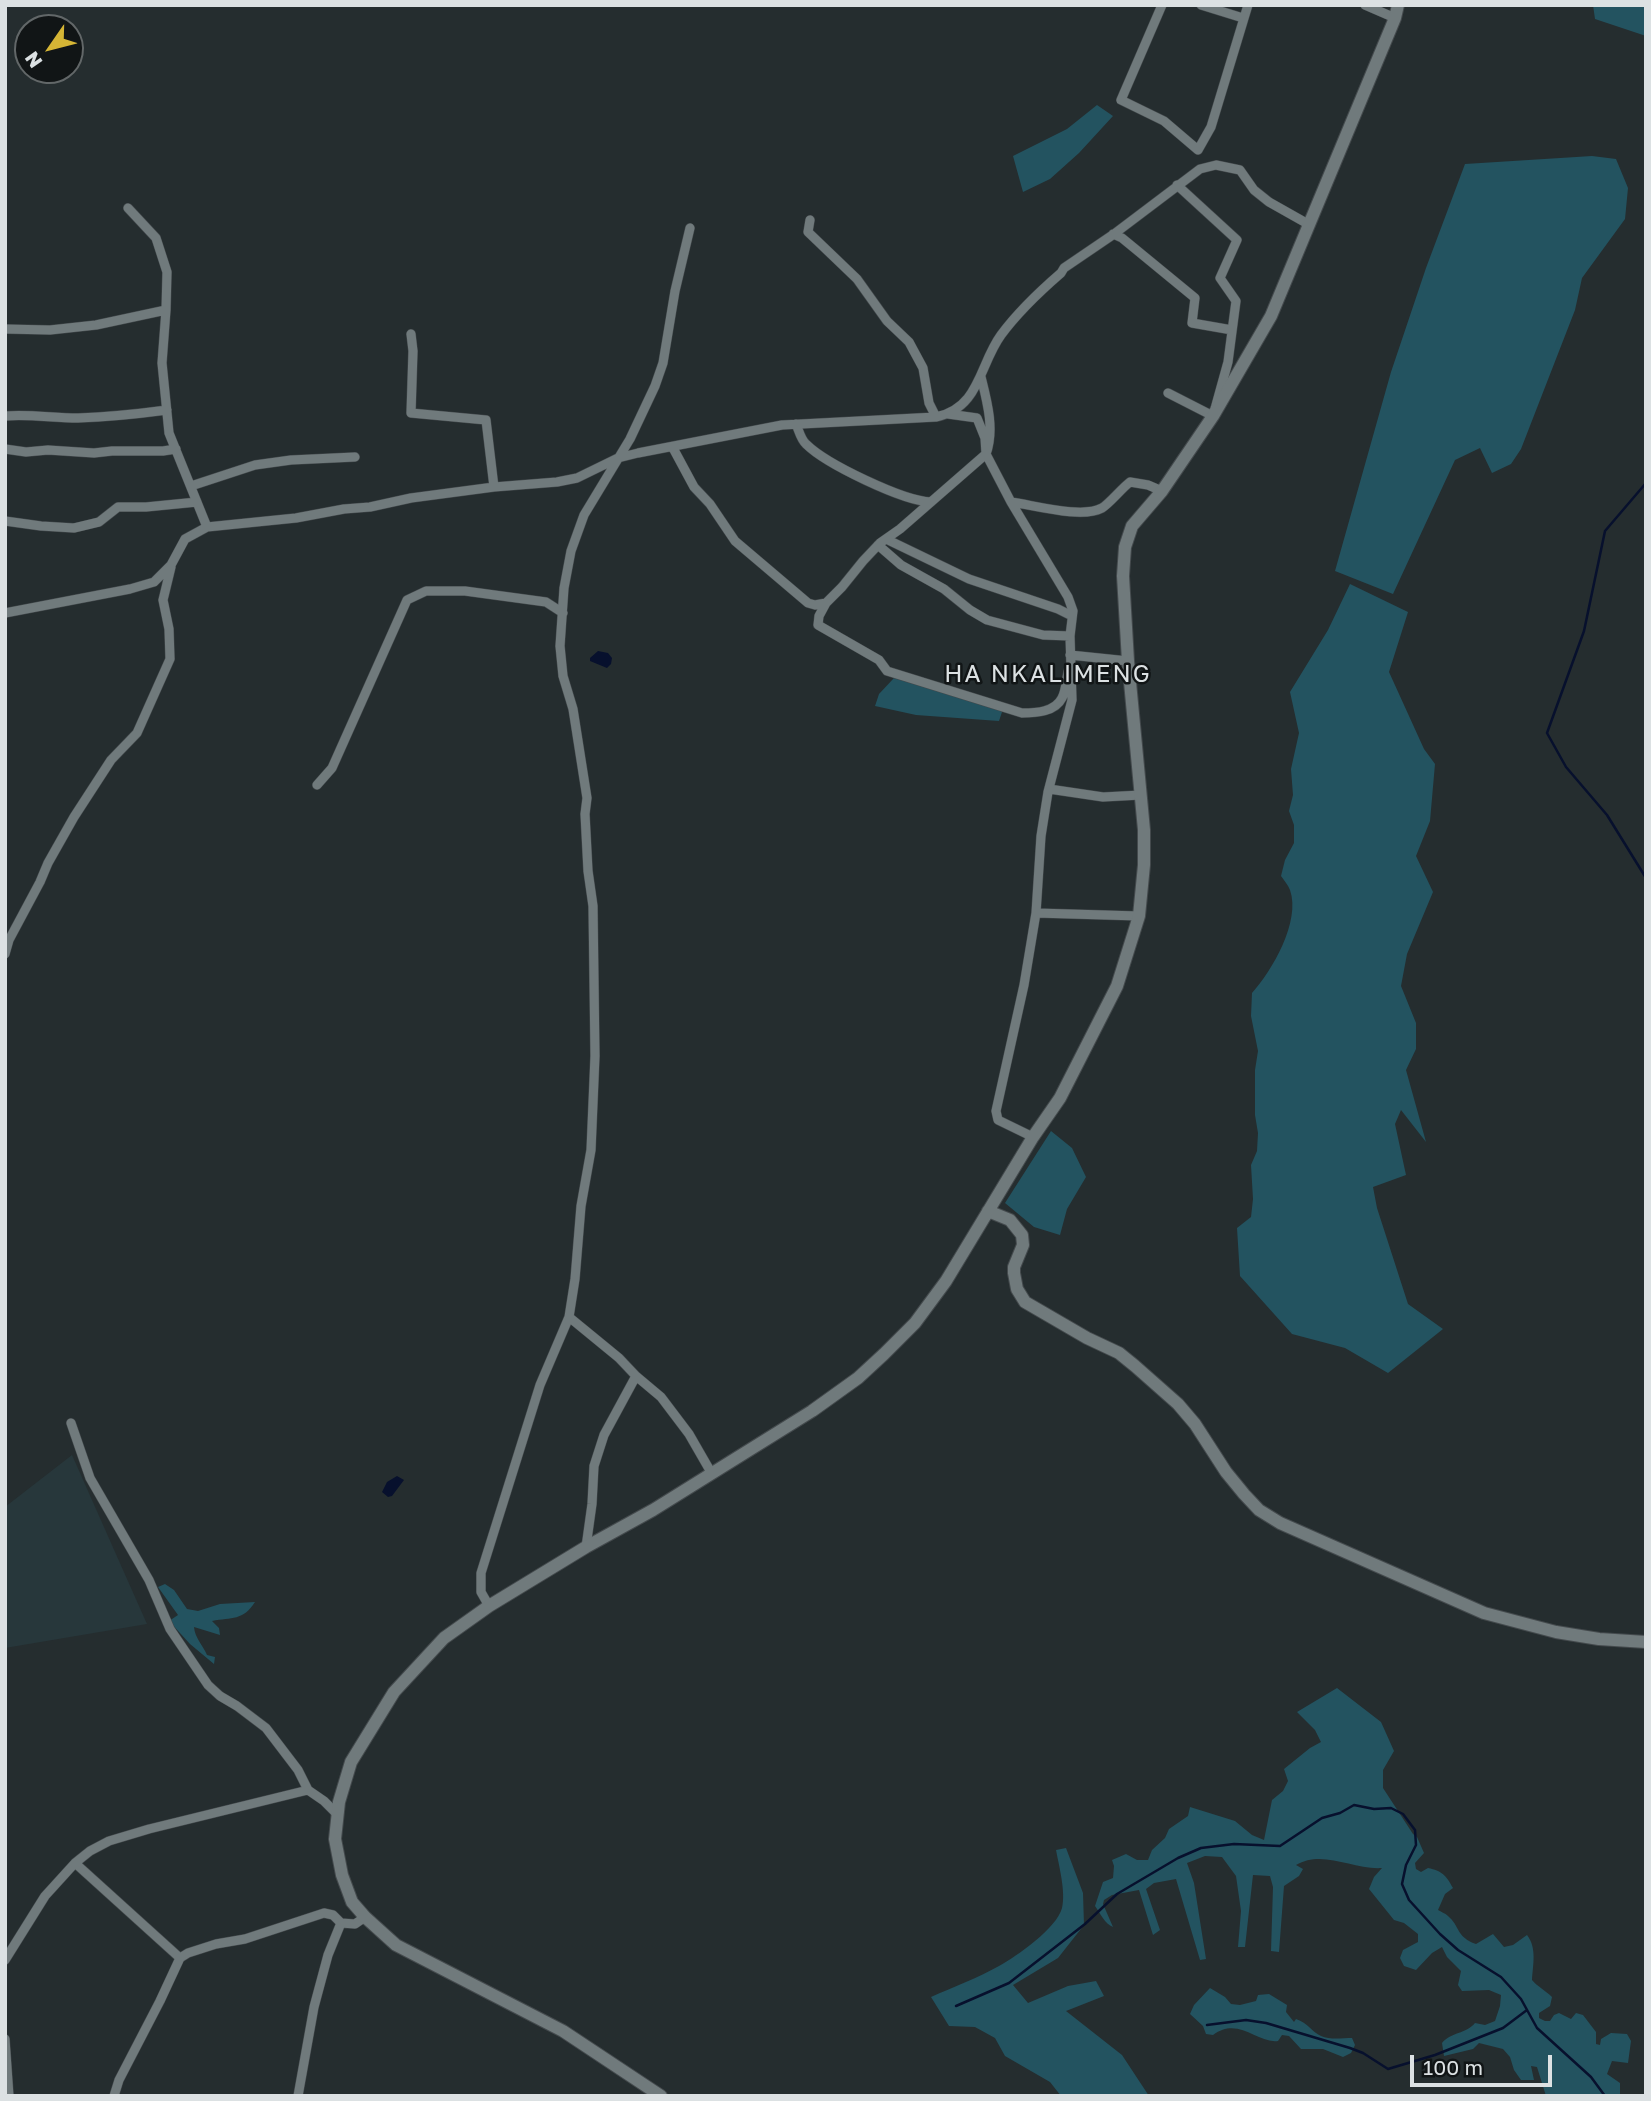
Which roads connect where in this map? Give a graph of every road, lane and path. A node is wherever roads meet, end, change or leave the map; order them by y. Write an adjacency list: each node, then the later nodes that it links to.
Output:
1 (1162, 5): 6 (street)
2 (1201, 5): 6 (street)
3 (1248, 5): 6 (street)
4 (1365, 5): 5 (street)
5 (1396, 12): 10 (main road)
6 (1243, 18)
7 (1177, 185): 10 (street); 12 (street); 15 (street)
8 (128, 208): 13 (street)
9 (810, 220): 22 (street)
10 (1308, 224): 23 (main road)
11 (690, 228): 30 (street)
12 (1113, 234): 15 (street); 17 (street)
13 (166, 310): 14 (street); 19 (street)
14 (5, 329)
15 (1232, 330): 23 (street)
16 (411, 334): 32 (street)
17 (981, 377): 20 (street); 28 (street)
18 (1168, 393): 23 (street)
19 (167, 410): 21 (street); 27 (street)
20 (948, 414): 22 (street); 28 (street)
21 (5, 416)
22 (936, 416): 24 (street)
23 (1213, 416): 33 (main road)
24 (796, 424): 25 (street); 35 (street)
25 (673, 448): 30 (street); 41 (street)
26 (5, 449): 27 (street)
27 (176, 449): 31 (street)
28 (986, 454): 35 (street); 36 (street)
29 (355, 457): 31 (street)
30 (618, 458): 32 (street); 43 (street)
31 (191, 486): 34 (street)
32 (494, 487): 38 (street)
33 (1162, 491): 36 (street); 47 (main road)
34 (197, 502): 37 (street); 38 (street)
35 (931, 502): 39 (street)
36 (1011, 502): 44 (street)
37 (5, 521)
38 (207, 527): 40 (street)
39 (882, 542): 41 (street); 44 (street); 45 (street)
40 (172, 565): 42 (street); 53 (street)
41 (826, 603): 46 (street)
42 (5, 613)
43 (563, 613): 48 (street); 56 (street)
44 (1072, 616): 45 (street)
45 (1070, 636): 46 (street)
46 (1071, 658): 47 (street); 49 (street)
47 (1128, 661): 50 (main road)
48 (317, 785)
49 (1049, 789): 50 (street); 51 (street)
50 (1141, 795): 52 (main road)
51 (1036, 913): 52 (street); 54 (street)
52 (1139, 916): 54 (main road)
53 (5, 954)
54 (1033, 1137): 55 (main road)
55 (988, 1210): 59 (main road); 62 (main road)
56 (569, 1317): 57 (street); 61 (street)
57 (636, 1376): 59 (street); 60 (street)
58 (71, 1423): 63 (street)
59 (712, 1474): 60 (main road)
60 (586, 1547): 61 (main road)
61 (489, 1606): 64 (main road)
62 (1646, 1642)
63 (308, 1790): 64 (street); 65 (street)
64 (337, 1814): 66 (main road)
65 (75, 1863): 68 (street); 69 (street)
66 (365, 1917): 67 (street); 74 (main road)
67 (341, 1923): 68 (street); 73 (street)
68 (180, 1958): 72 (street)
69 (5, 1960)
70 (5, 2039): 71 (street)
71 (9, 2096)
72 (114, 2096)
73 (298, 2096)
74 (661, 2096)

